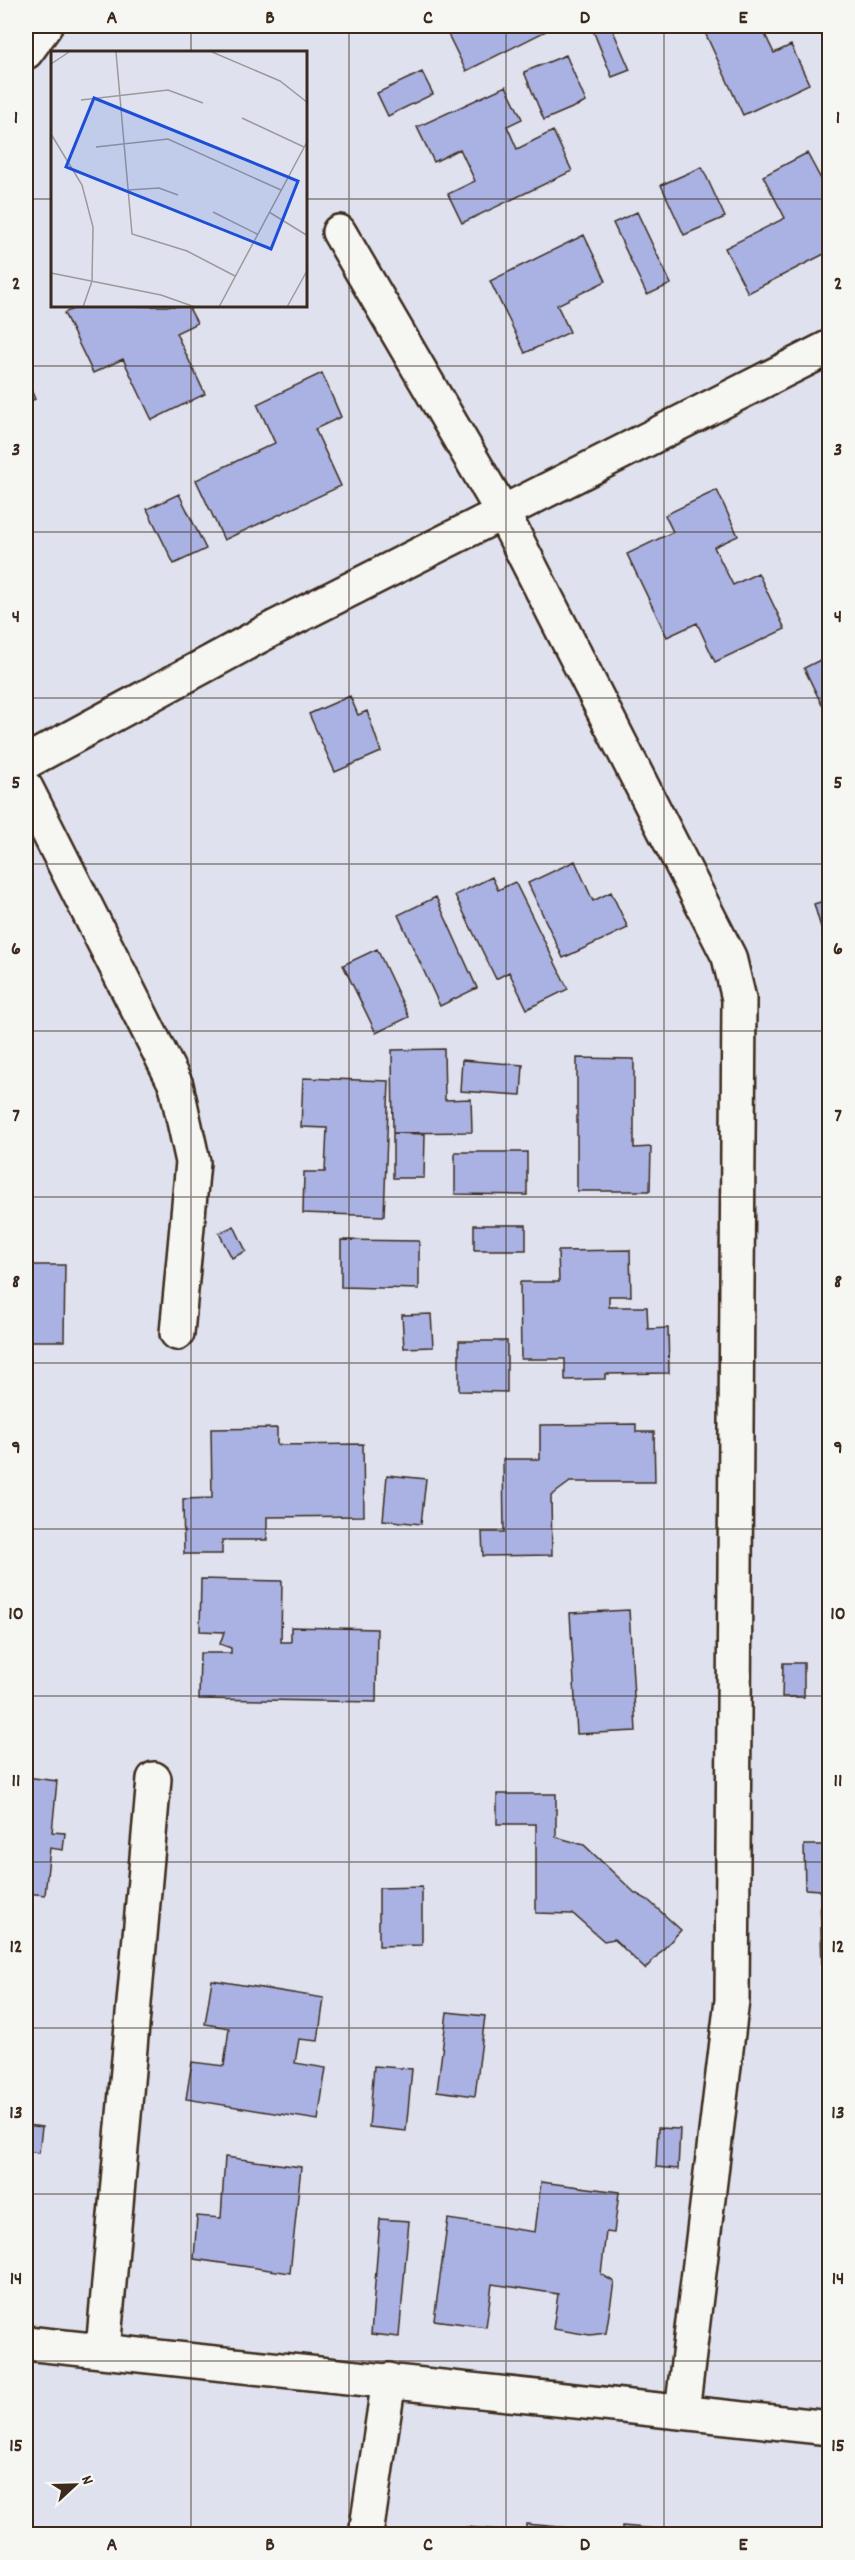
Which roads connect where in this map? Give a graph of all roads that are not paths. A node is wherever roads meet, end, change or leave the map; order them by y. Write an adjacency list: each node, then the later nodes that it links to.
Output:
1 (45, 26): 2 (street)
2 (26, 52)
3 (339, 232): 5 (street)
4 (830, 347): 5 (street)
5 (503, 513): 6 (street); 13 (street)
6 (26, 762)
7 (26, 788): 8 (street)
8 (177, 1333)
9 (154, 1779): 11 (street)
10 (26, 2343): 11 (street)
11 (102, 2350): 12 (street)
12 (389, 2380): 13 (street); 15 (street)
13 (682, 2412): 14 (street)
14 (830, 2428)
15 (366, 2535)

